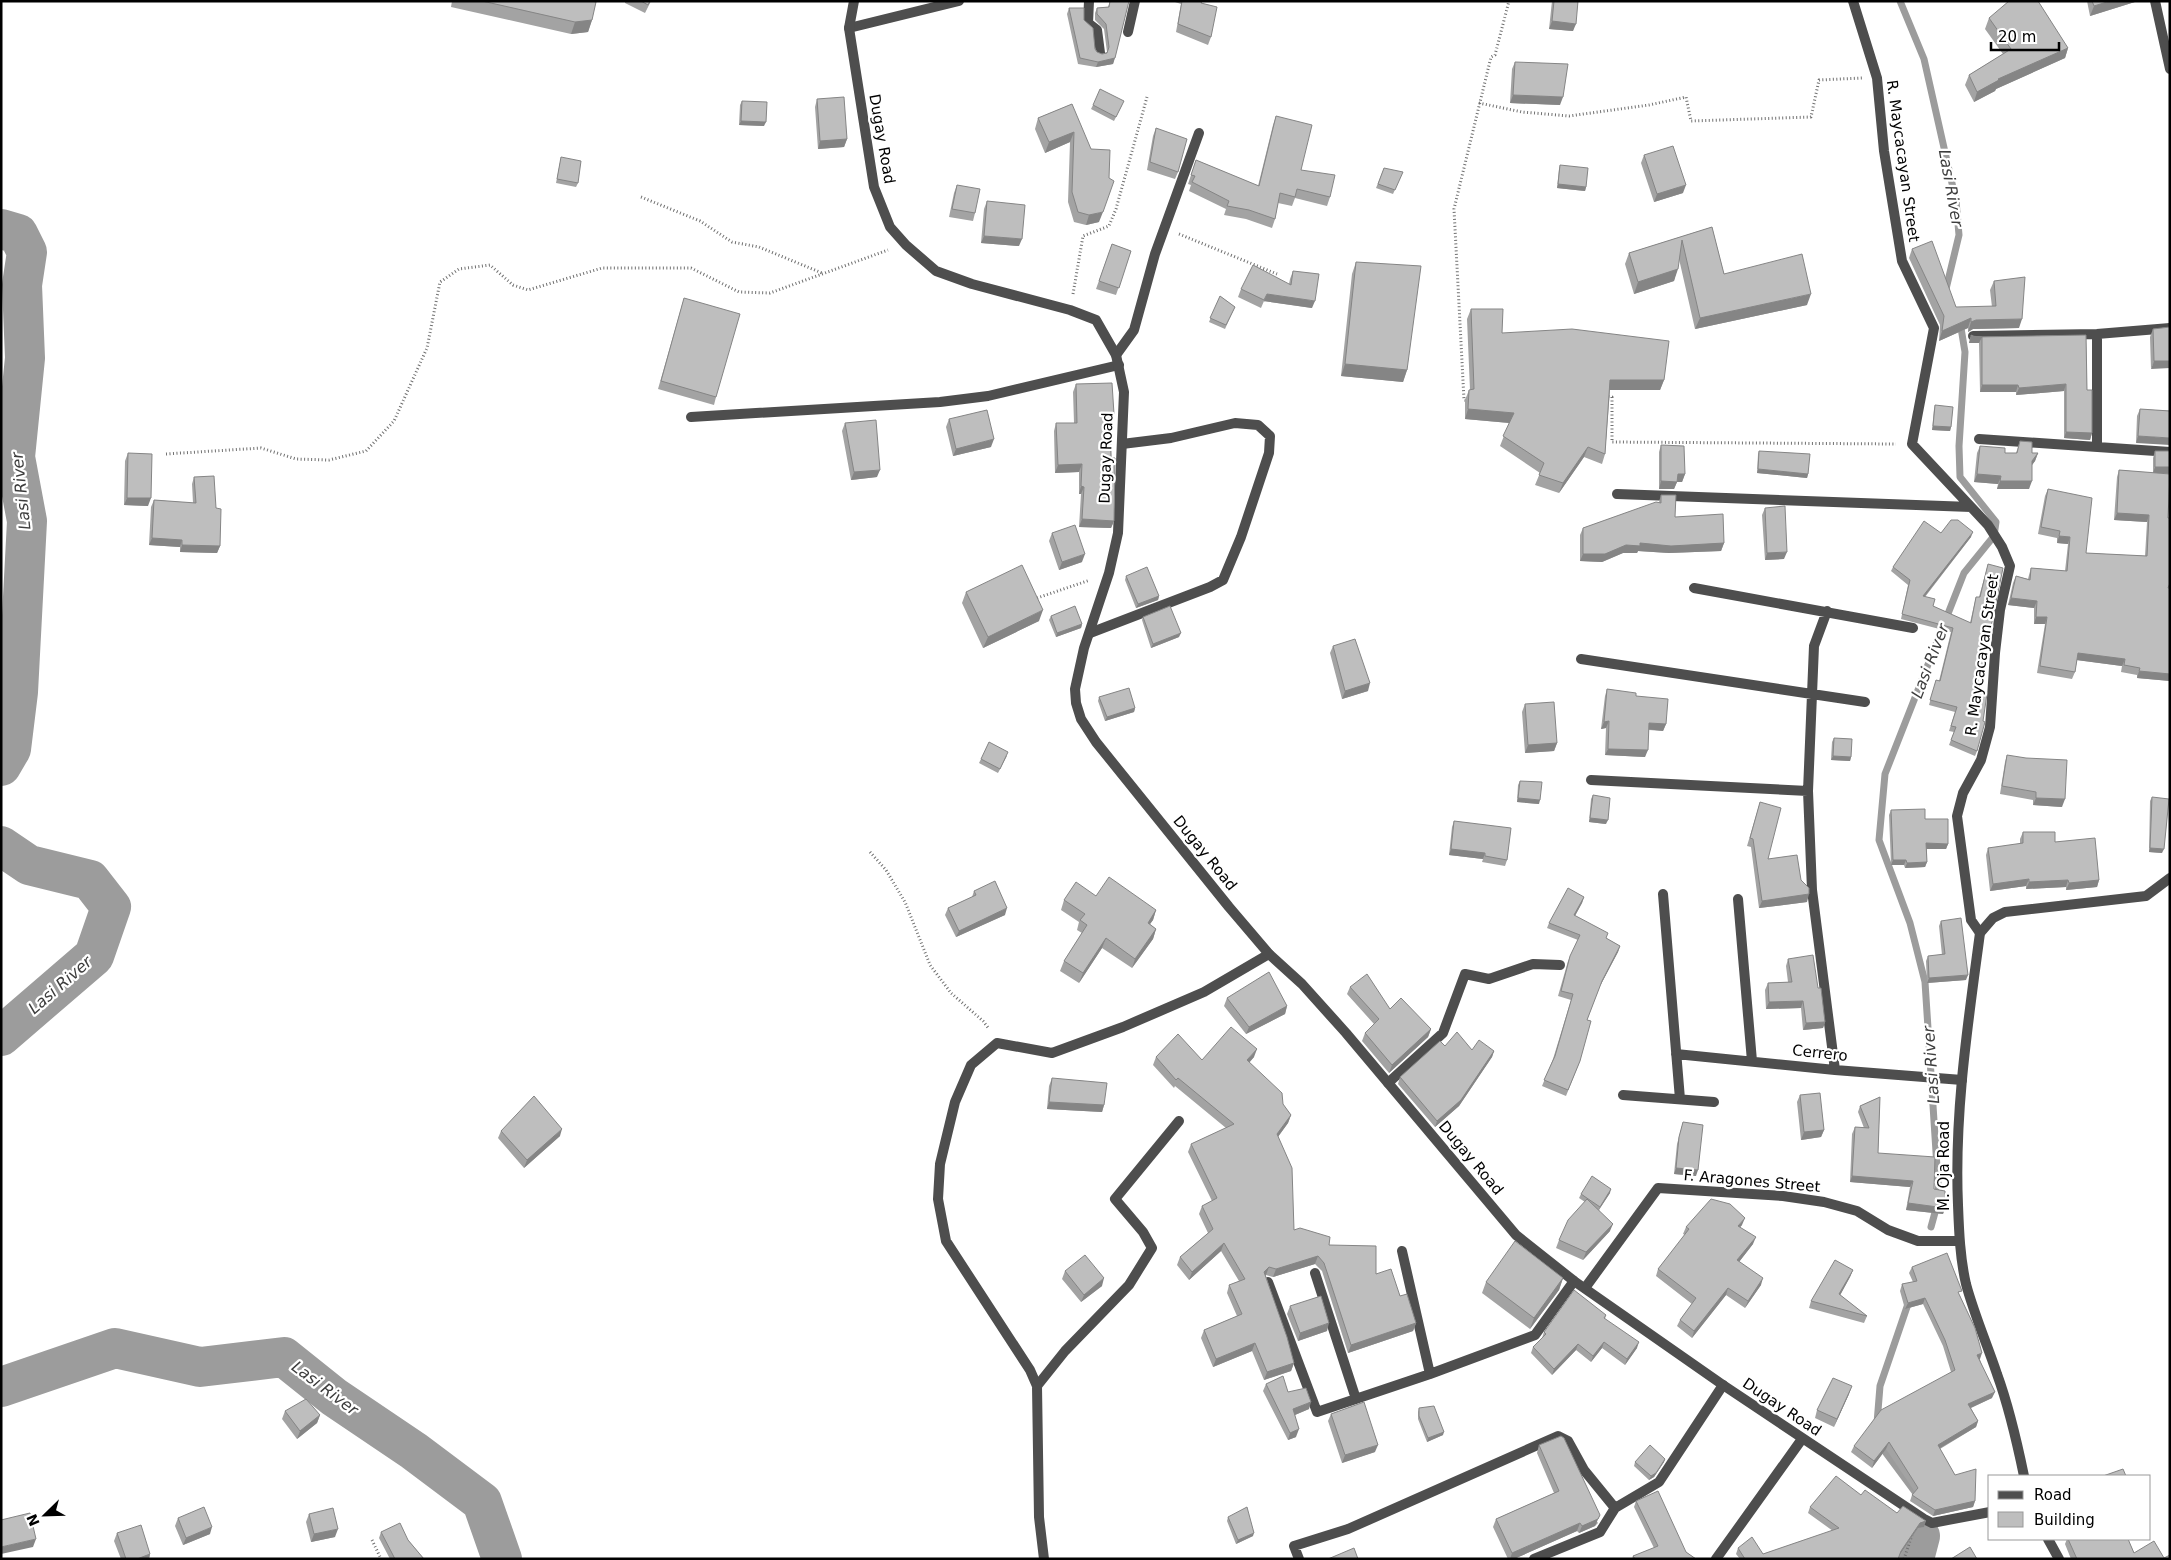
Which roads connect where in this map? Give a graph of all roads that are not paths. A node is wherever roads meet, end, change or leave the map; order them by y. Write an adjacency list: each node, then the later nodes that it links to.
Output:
1 (854, 1): 7 (street, Dugay Road)
2 (959, 1): 7 (street)
3 (1089, 1): 9 (street)
4 (1136, 1): 8 (street)
5 (1853, 1): 23 (street, R. Maycacayan Street)
6 (2155, 1): 10 (street)
7 (849, 28): 15 (street, Dugay Road)
8 (1128, 32)
9 (1100, 53)
10 (2170, 69)
11 (1199, 133): 15 (street)
12 (2170, 328): 13 (street)
13 (2097, 334): 14 (street); 20 (street)
14 (1973, 336)
15 (1116, 354): 16 (street, Dugay Road)
16 (1119, 365): 17 (street); 19 (street, Dugay Road)
17 (691, 417)
18 (1979, 438): 20 (street)
19 (1122, 444): 27 (street, Dugay Road); 27 (street)
20 (2097, 446): 21 (street)
21 (2170, 452)
22 (1617, 494): 23 (street)
23 (1971, 507): 36 (street, R. Maycacayan Street)
24 (1694, 588): 25 (street)
25 (1826, 611): 26 (street); 29 (street)
26 (1913, 628)
27 (1090, 632): 37 (street, Dugay Road)
28 (1581, 659): 29 (street)
29 (1812, 693): 30 (street); 32 (street)
30 (1865, 702)
31 (1591, 780): 32 (street)
32 (1808, 791): 41 (street)
33 (2170, 878): 36 (street)
34 (1663, 894): 39 (street)
35 (1738, 899): 40 (street)
36 (1980, 933): 42 (street, M. Oja Road)
37 (1270, 954): 43 (street, Dugay Road); 55 (street)
38 (1560, 965): 43 (street)
39 (1676, 1054): 40 (street, Cerrero); 45 (street)
40 (1752, 1061): 41 (street, Cerrero)
41 (1835, 1070): 42 (street, Cerrero)
42 (1962, 1080): 48 (street, M. Oja Road)
43 (1388, 1084): 51 (street, Dugay Road)
44 (1623, 1095): 45 (street)
45 (1680, 1099): 46 (street)
46 (1714, 1102)
47 (1179, 1121): 55 (street)
48 (1959, 1241): 53 (street, F. Aragones Street); 59 (street, M. Oja Road)
49 (1402, 1251): 54 (street)
50 (1315, 1272): 57 (street)
51 (1574, 1281): 53 (street, Dugay Road); 54 (street)
52 (1268, 1282): 57 (street)
53 (1585, 1288): 56 (street, Dugay Road)
54 (1430, 1374): 57 (street)
55 (1037, 1386): 63 (street)
56 (1723, 1386): 58 (street, Dugay Road); 60 (street)
57 (1356, 1399)
58 (1802, 1439): 61 (street, Dugay Road); 66 (street)
59 (2024, 1475)
60 (1615, 1508): 64 (street); 65 (street)
61 (1988, 1512)
62 (2049, 1540): 67 (street)
63 (1044, 1559)
64 (1299, 1559)
65 (1534, 1559)
66 (1716, 1559)
67 (2059, 1559)

